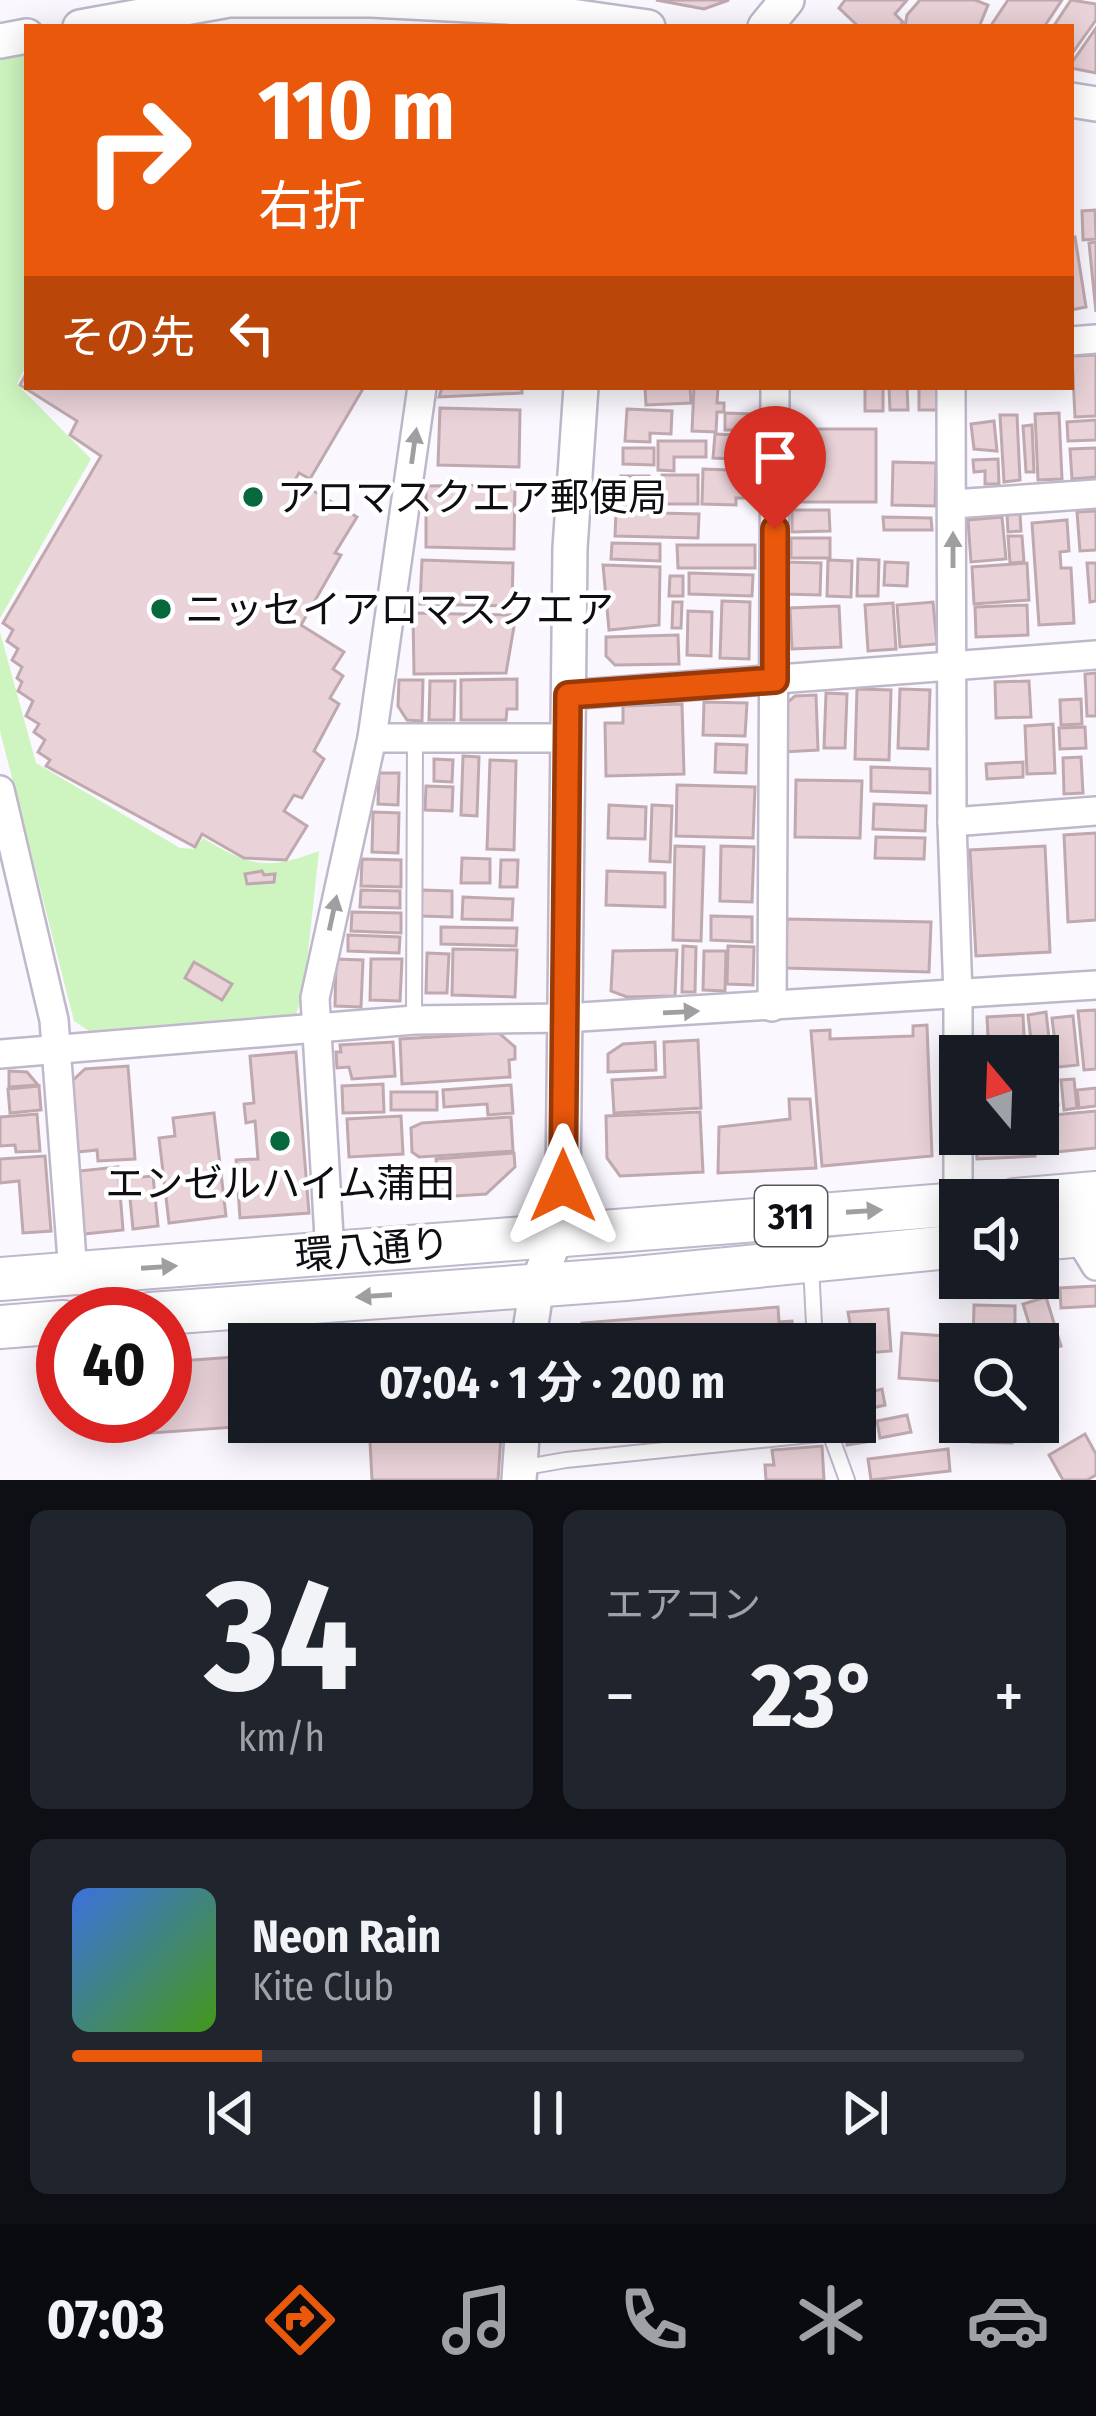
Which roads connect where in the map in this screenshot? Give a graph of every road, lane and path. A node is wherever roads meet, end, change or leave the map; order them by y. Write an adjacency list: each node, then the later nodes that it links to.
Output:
1 (787, 0): 6 (street)
2 (415, 1): 3 (street); 4 (street)
3 (510, 4): 5 (street)
4 (97, 24)
5 (630, 24)
6 (767, 24)
7 (422, 390): 17 (street, one-way to 7)
8 (581, 390): 16 (street)
9 (776, 390): 15 (street)
10 (951, 390): 12 (street)
11 (1096, 494): 12 (street)
12 (953, 503): 14 (street, one-way to 12)
13 (1096, 655): 14 (street)
14 (953, 667): 15 (street); 22 (street)
15 (775, 680): 16 (street); 25 (street)
16 (568, 695): 18 (street)
17 (372, 738): 19 (street); 28 (street, one-way to 17)
18 (566, 738): 19 (street); 26 (street)
19 (415, 739): 27 (lane)
20 (0, 790): 29 (street)
21 (1096, 811): 22 (street)
22 (952, 822): 24 (street)
23 (1096, 985): 24 (street)
24 (958, 996): 25 (street); 31 (street)
25 (772, 1006): 26 (street, one-way to 25)
26 (564, 1018): 27 (street); 36 (street)
27 (414, 1020): 28 (street)
28 (316, 1028): 29 (street); 37 (street)
29 (56, 1049): 30 (street); 39 (street)
30 (0, 1054)
31 (959, 1179)
32 (1096, 1193): 33 (main road)
33 (1059, 1196)
34 (939, 1219): 36 (main road, 環八通り / 311, one-way to 34)
35 (939, 1224): 38 (main road, 環八通り / 311)
36 (557, 1234): 37 (main road, 環八通り / 311); 41 (street)
37 (330, 1253): 39 (main road, 環八通り / 311, one-way to 37)
38 (811, 1259): 41 (main road, 環八通り / 311); 44 (lane)
39 (73, 1273): 40 (main road, 環八通り / 311)
40 (0, 1279)
41 (537, 1285): 42 (main road, 環八通り / 311, one-way to 42); 43 (street)
42 (192, 1311)
43 (531, 1323)
44 (813, 1323)
45 (36, 1325): 46 (main road)
46 (0, 1328)
47 (522, 1443): 50 (street)
48 (721, 1443): 50 (lane)
49 (834, 1443): 51 (lane)
50 (520, 1474)
51 (847, 1480)

